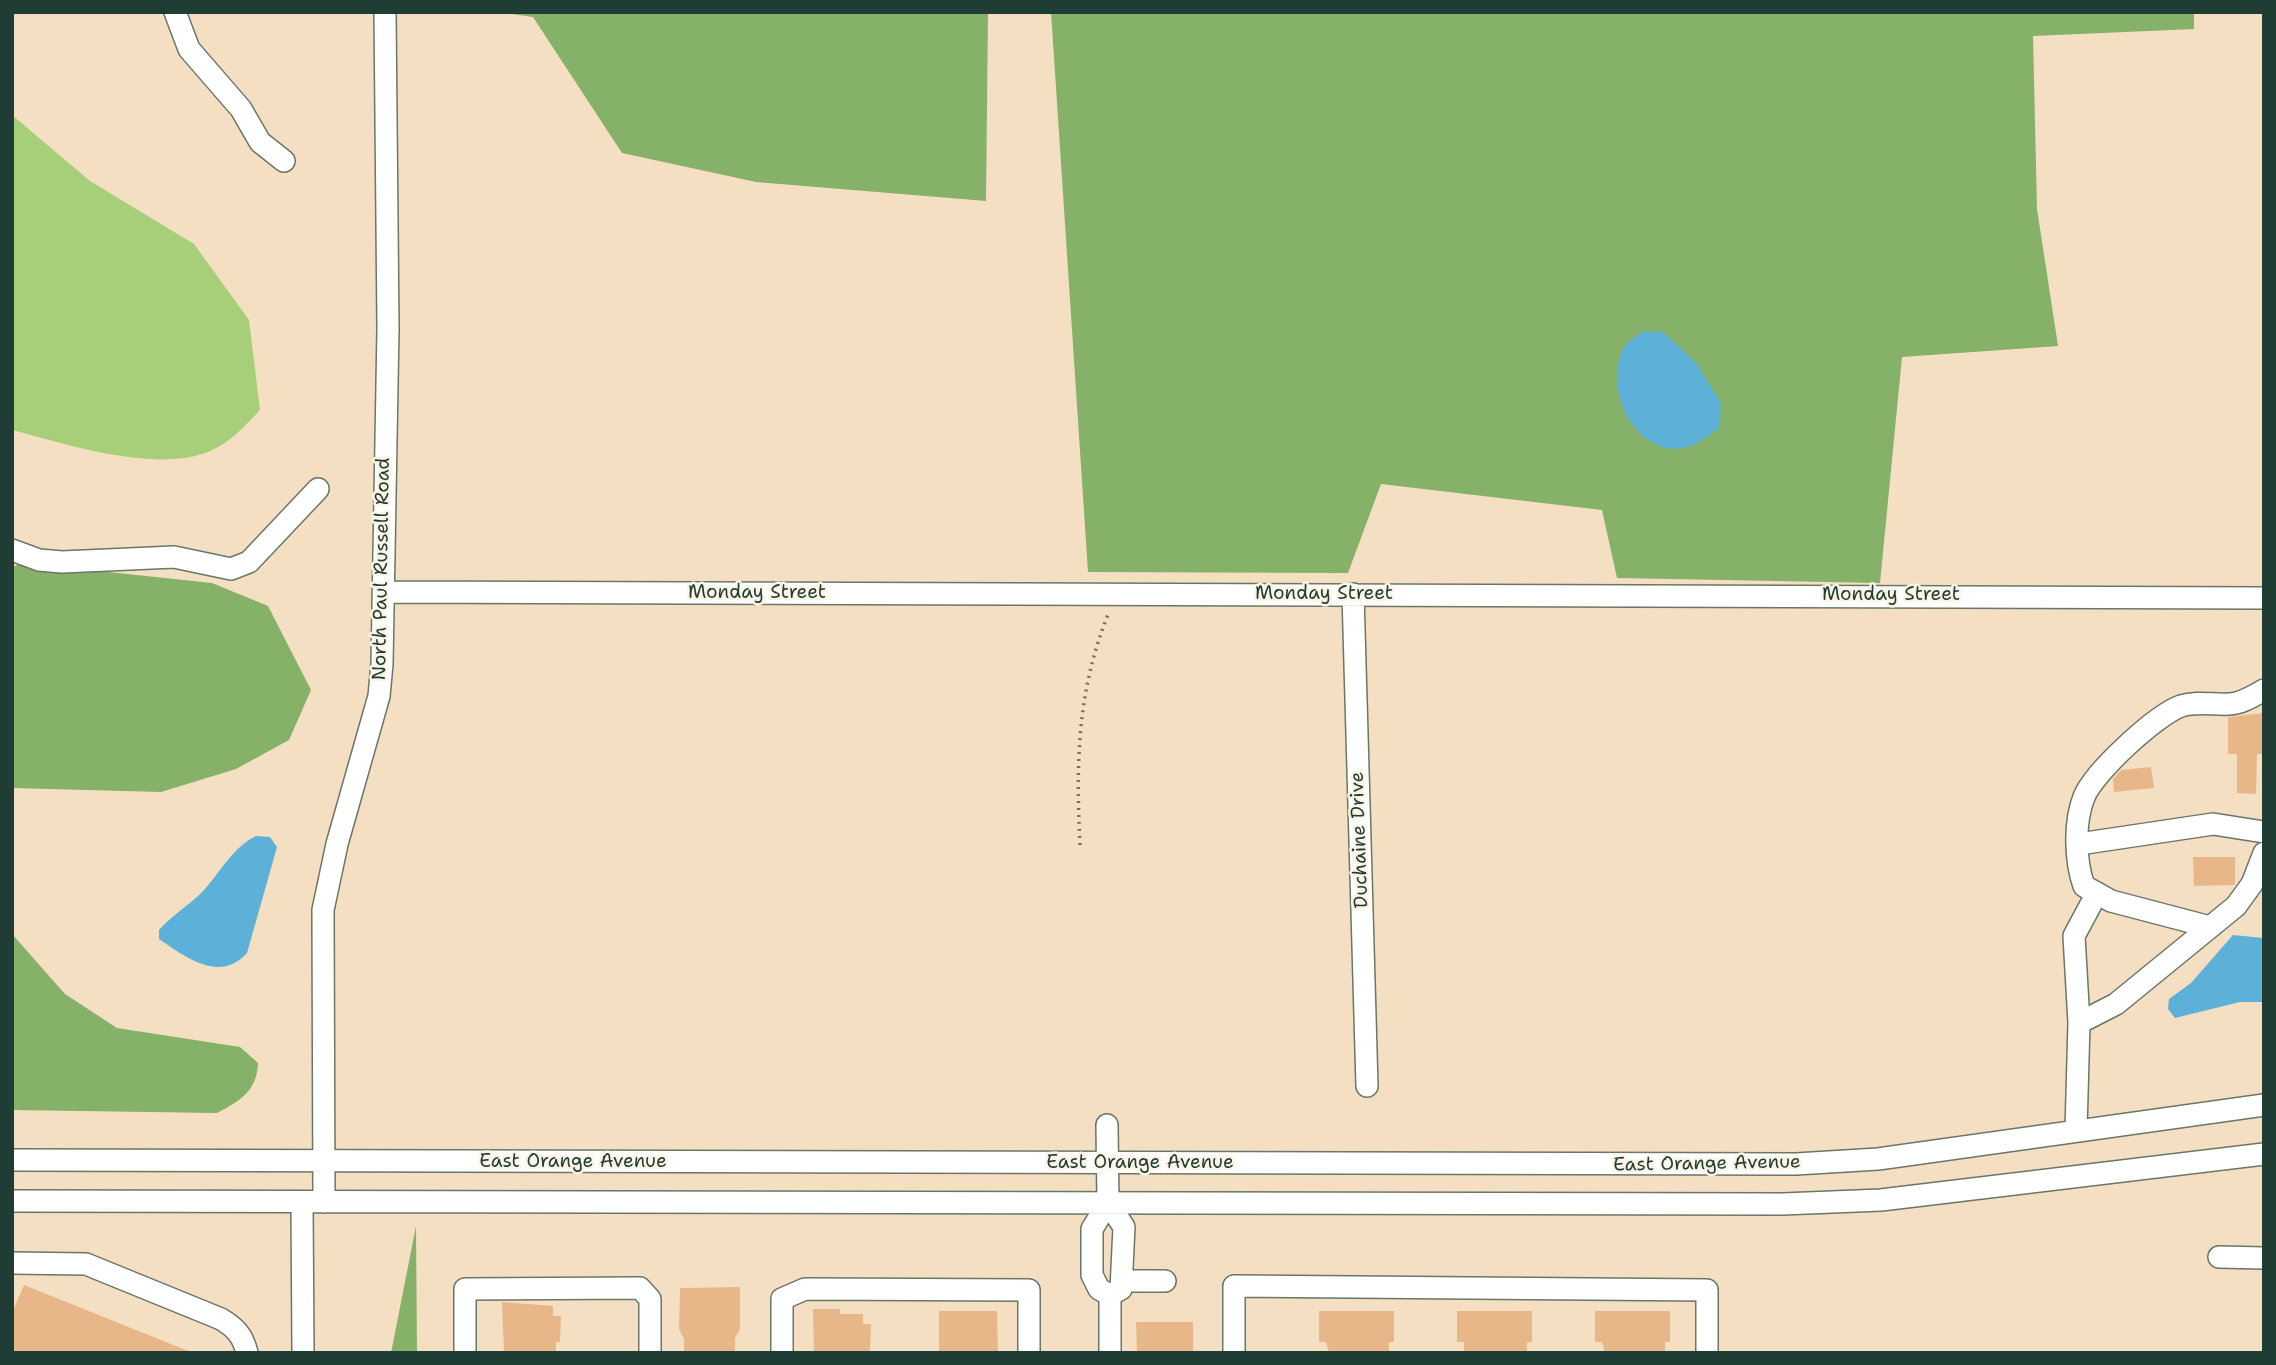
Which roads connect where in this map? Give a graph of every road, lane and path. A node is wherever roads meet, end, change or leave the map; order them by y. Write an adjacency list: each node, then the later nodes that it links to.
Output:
1 (175, 12): 3 (street)
2 (385, 12): 6 (street, North Paul Russell Road)
3 (284, 161)
4 (318, 489): 5 (street)
5 (12, 550)
6 (384, 592): 7 (street, Monday Street); 24 (street, North Paul Russell Road)
7 (1116, 594): 8 (street, Monday Street); 13 (path)
8 (1353, 594): 9 (street, Monday Street); 18 (street, Duchaine Drive)
9 (2263, 600)
10 (2264, 690): 12 (street)
11 (2264, 832): 12 (street)
12 (2079, 844): 15 (street)
13 (1080, 845)
14 (2264, 853): 16 (street)
15 (2097, 893): 16 (street); 17 (street)
16 (2210, 926): 17 (street)
17 (2079, 1023): 21 (street)
18 (1367, 1086)
19 (2264, 1105): 21 (street, East Orange Avenue)
20 (1107, 1125): 25 (street)
21 (2076, 1130): 25 (street, East Orange Avenue)
22 (2264, 1154): 29 (street, East Orange Avenue)
23 (12, 1160): 24 (street, East Orange Avenue)
24 (323, 1163): 25 (street, East Orange Avenue); 28 (street, North Paul Russell Road)
25 (1108, 1163): 29 (street)
26 (12, 1201): 27 (street, East Orange Avenue)
27 (302, 1202): 28 (street, East Orange Avenue); 36 (street)
28 (324, 1202): 29 (street, East Orange Avenue)
29 (1108, 1203): 34 (street); 34 (street)
30 (2218, 1257): 31 (street)
31 (2264, 1258)
32 (12, 1264): 35 (street)
33 (1165, 1281): 34 (street)
34 (1116, 1288): 41 (street)
35 (247, 1353)
36 (303, 1353)
37 (465, 1353): 38 (street)
38 (650, 1353)
39 (782, 1353): 40 (street)
40 (1029, 1353)
41 (1110, 1353)
42 (1234, 1353): 43 (street)
43 (1707, 1353)

